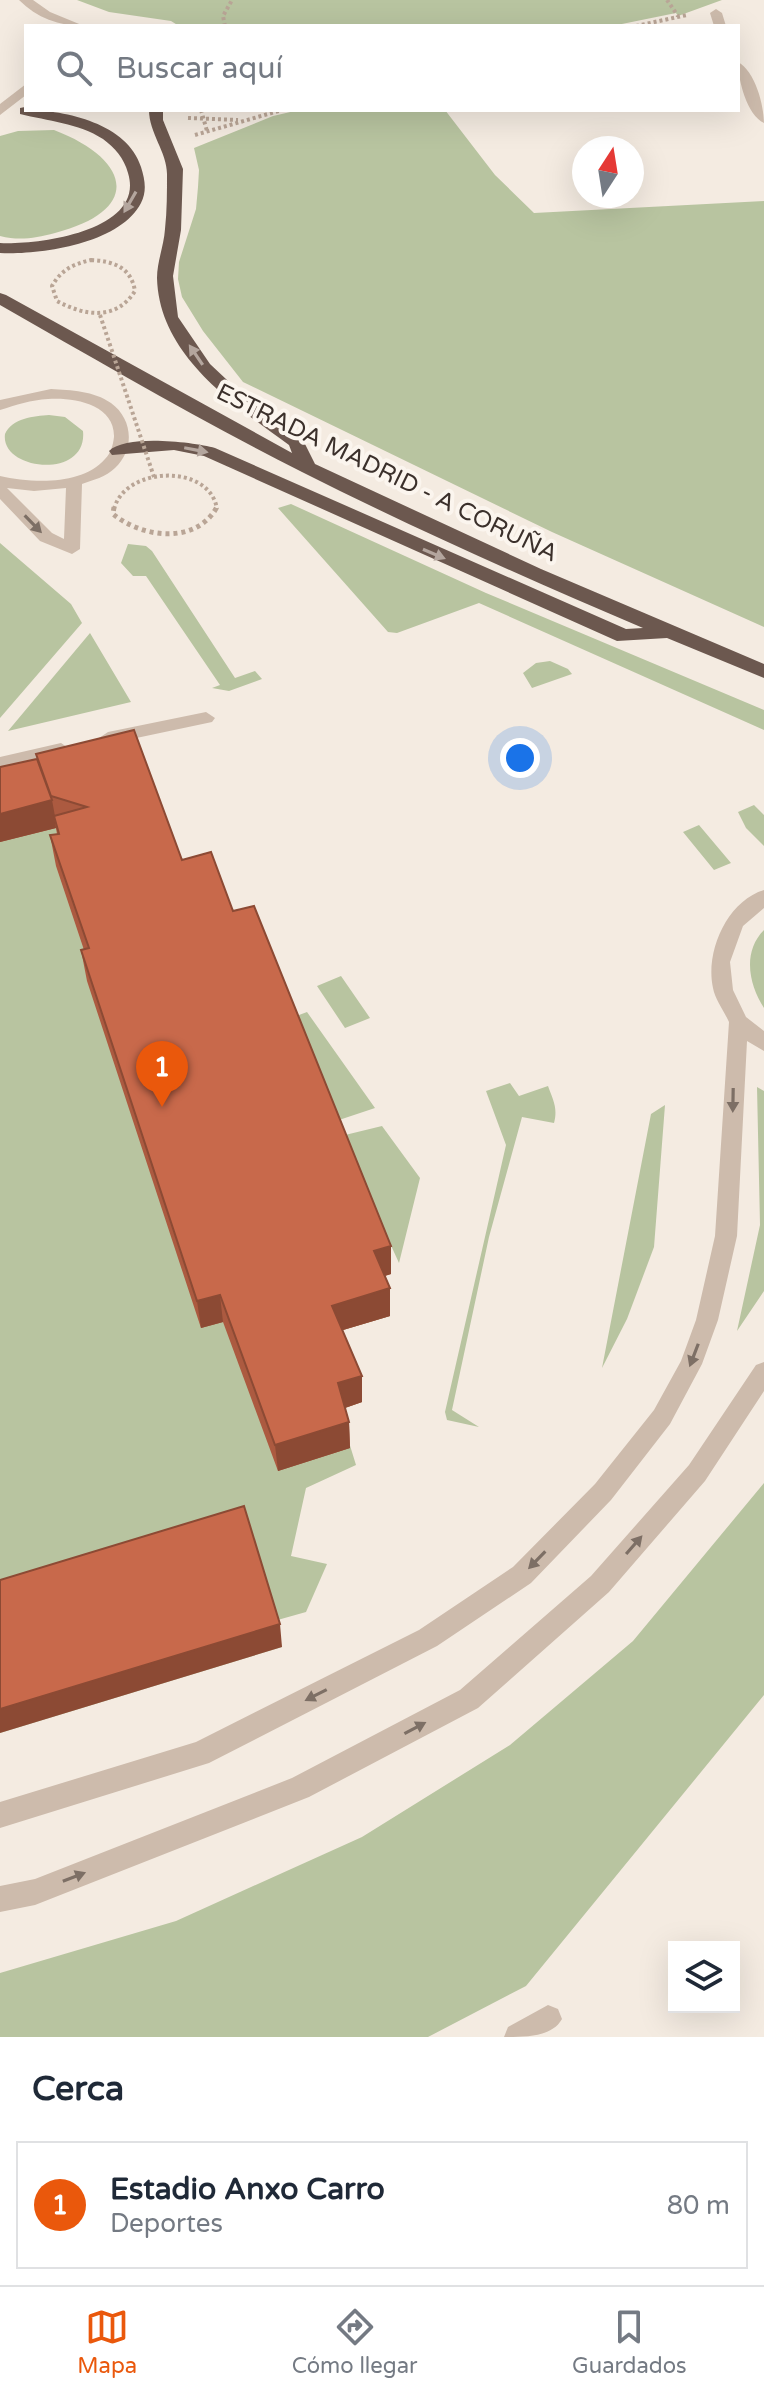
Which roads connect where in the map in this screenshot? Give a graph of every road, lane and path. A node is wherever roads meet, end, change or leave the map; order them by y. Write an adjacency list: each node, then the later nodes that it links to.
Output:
1 (25, 0): 5 (street)
2 (232, 0): 7 (path)
3 (667, 0): 4 (path)
4 (678, 16)
5 (46, 20): 6 (street)
6 (67, 24)
7 (225, 24)
8 (740, 70): 19 (street)
9 (24, 90): 10 (street)
10 (0, 111)
11 (24, 112): 16 (street)
12 (34, 112): 23 (highway, one-way to 23)
13 (156, 112): 22 (highway)
14 (201, 112): 17 (path)
15 (275, 112): 20 (path)
16 (0, 117)
17 (202, 118): 18 (path); 20 (path); 21 (path)
18 (175, 119)
19 (764, 119)
20 (247, 120): 21 (path)
21 (207, 131): 22 (path)
22 (165, 144): 28 (highway, one-way to 22)
23 (0, 248)
24 (0, 298): 28 (highway, ESTRADA MADRID - A CORUÑA)
25 (100, 315): 25 (path); 29 (path, bridge)
26 (1, 399): 27 (street)
27 (118, 451): 31 (street); 33 (highway, one-way to 33)
28 (308, 468): 33 (highway, ESTRADA MADRID - A CORUÑA)
29 (154, 477): 29 (path)
30 (0, 481): 31 (street)
31 (74, 482): 32 (street, one-way to 31)
32 (0, 490)
33 (670, 632): 34 (highway, ESTRADA MADRID - A CORUÑA)
34 (764, 671)
35 (206, 718): 36 (street)
36 (0, 763)
37 (764, 897): 38 (street)
38 (739, 1022): 39 (street); 41 (street, one-way to 41)
39 (764, 1043)
40 (764, 1372): 42 (street, one-way to 40)
41 (0, 1815)
42 (0, 1899)
43 (548, 2019): 44 (street)
44 (518, 2037)

